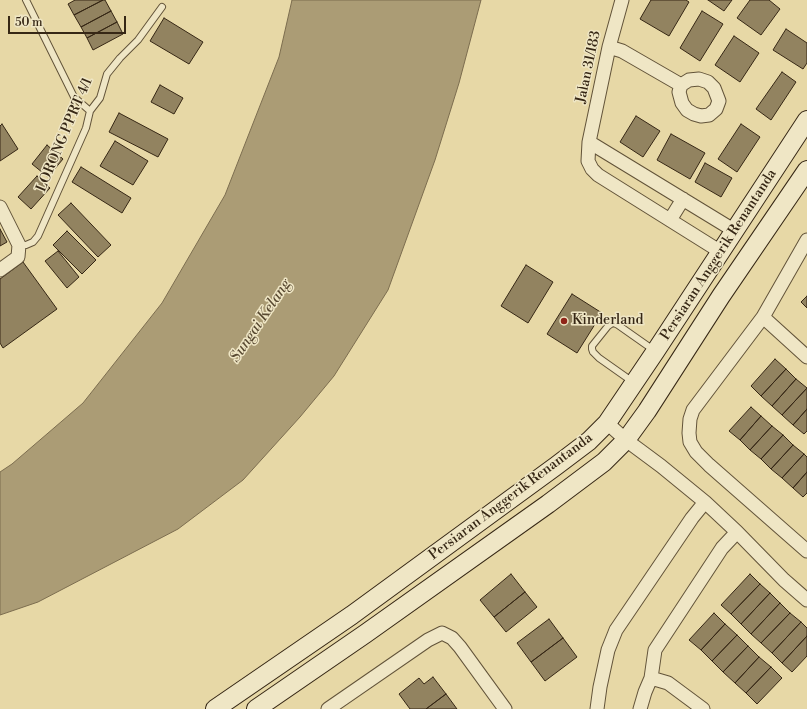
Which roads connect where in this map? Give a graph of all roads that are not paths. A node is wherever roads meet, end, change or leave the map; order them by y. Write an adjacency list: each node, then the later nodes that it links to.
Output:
1 (26, 0): 6 (lane)
2 (622, 0): 4 (street, Jalan 31/183)
3 (162, 7): 6 (lane, LORONG PPRT 4/1)
4 (609, 47): 5 (street); 8 (street, Jalan 31/183)
5 (681, 85)
6 (90, 111): 15 (lane, LORONG PPRT 4/1)
7 (807, 120): 13 (main road, Persiaran Anggerik Renantanda)
8 (590, 142): 10 (street); 12 (street, Jalan 31/183)
9 (807, 170): 23 (main road, Persiaran Anggerik Renantanda)
10 (683, 199): 12 (street); 13 (street)
11 (0, 207): 15 (street)
12 (670, 220): 16 (street, Jalan 31/183)
13 (735, 231): 16 (main road, Persiaran Anggerik Renantanda)
14 (807, 240): 18 (street)
15 (19, 246): 17 (street)
16 (721, 252): 19 (main road, Persiaran Anggerik Renantanda)
17 (0, 270)
18 (763, 317): 20 (street); 26 (street)
19 (655, 352): 21 (main road, Persiaran Anggerik Renantanda); 21 (lane)
20 (807, 357)
21 (634, 383): 22 (main road, Persiaran Anggerik Renantanda)
22 (607, 423): 23 (street); 29 (main road, Persiaran Anggerik Renantanda)
23 (626, 440): 24 (street); 30 (main road, Persiaran Anggerik Renantanda)
24 (705, 502): 25 (street); 33 (street)
25 (737, 532): 27 (street); 28 (street)
26 (807, 551)
27 (807, 600)
28 (651, 678): 34 (street); 35 (street)
29 (215, 709)
30 (256, 709)
31 (328, 709): 32 (street)
32 (505, 709)
33 (597, 709)
34 (640, 709)
35 (702, 709)

